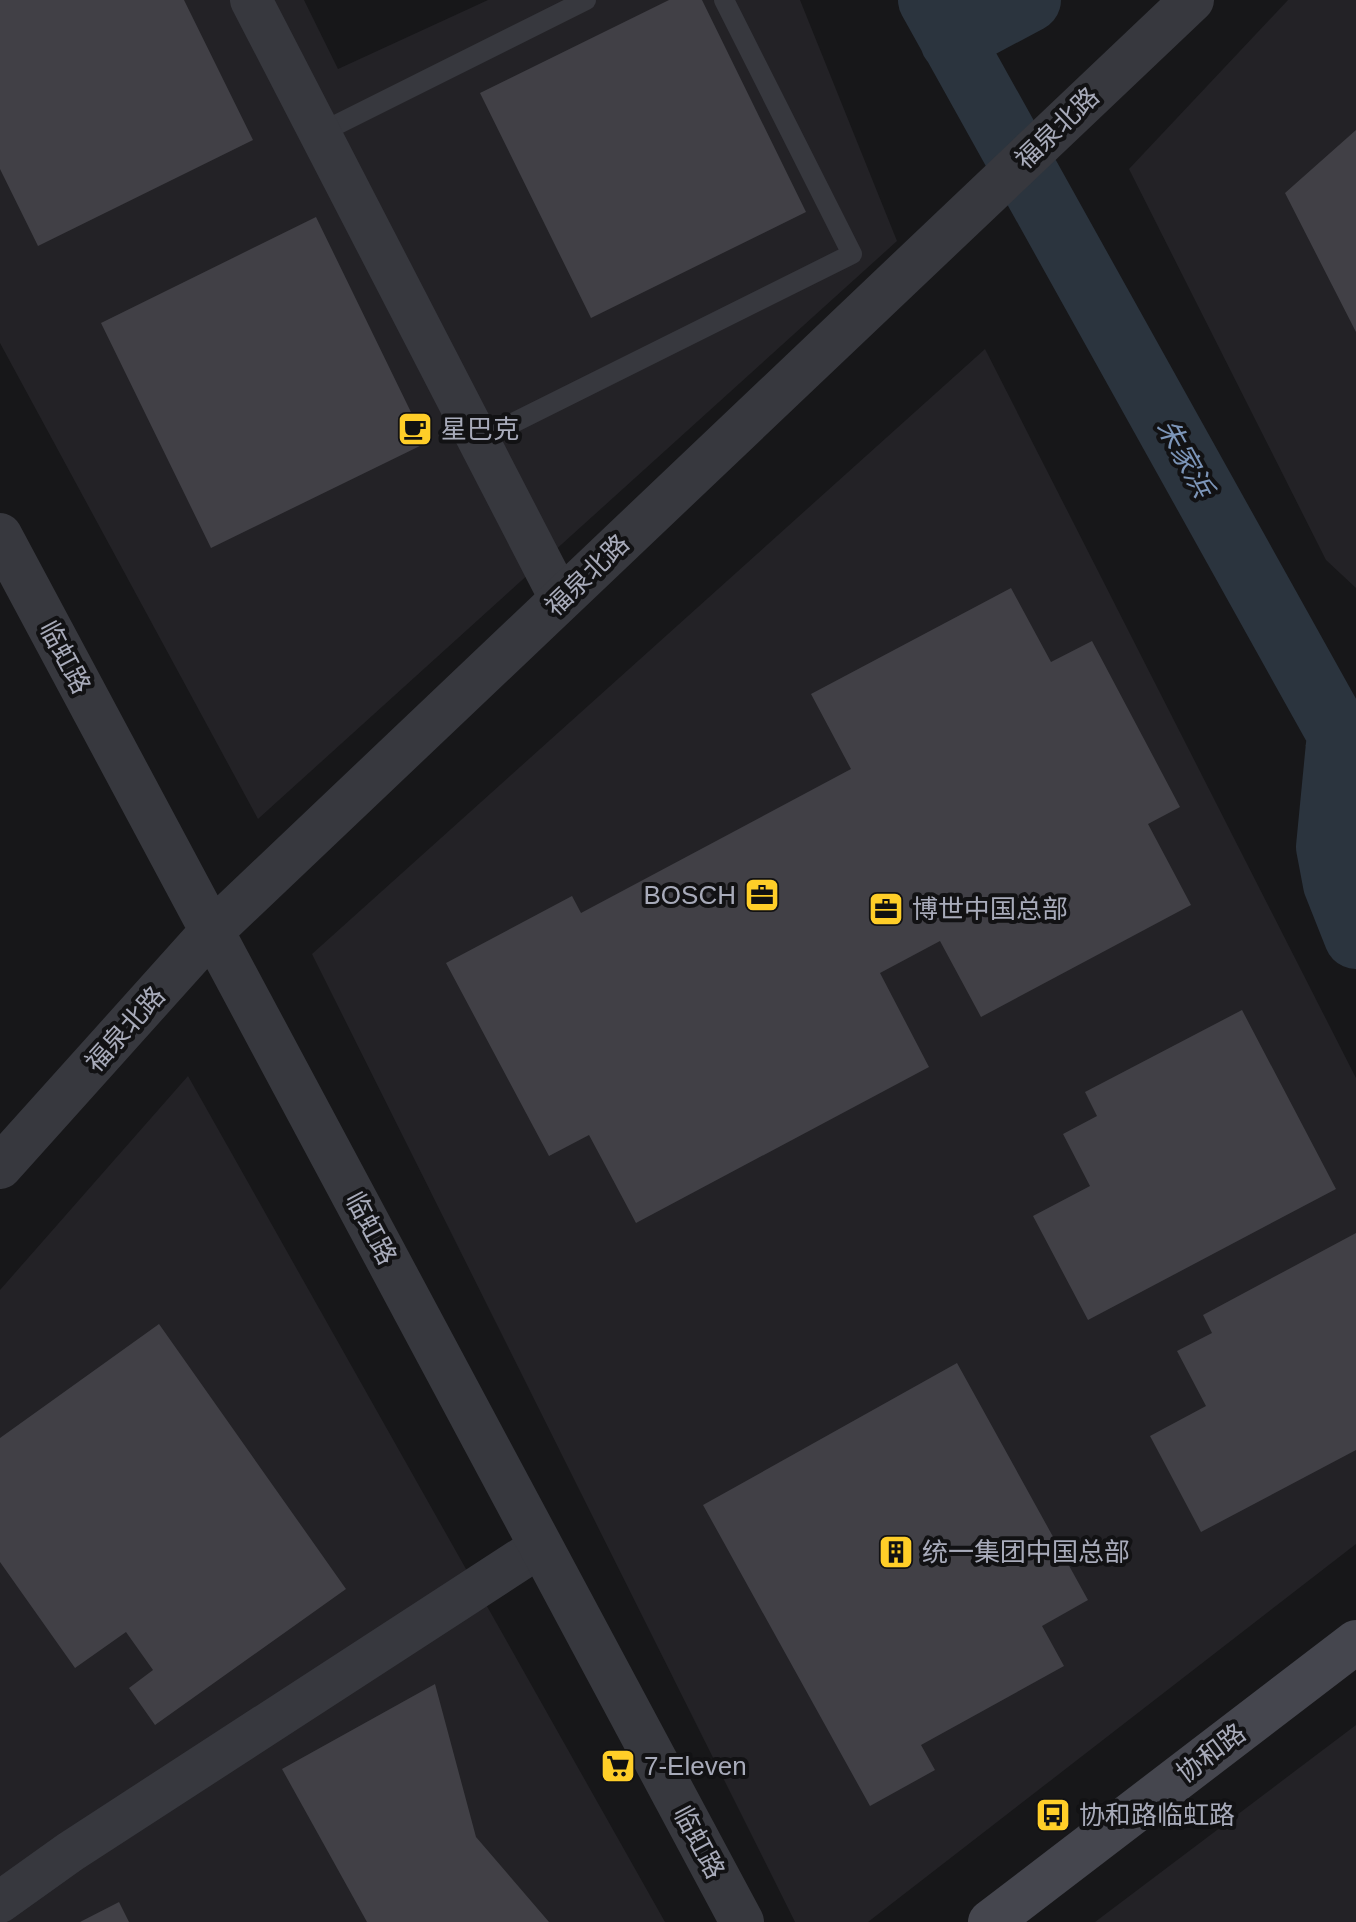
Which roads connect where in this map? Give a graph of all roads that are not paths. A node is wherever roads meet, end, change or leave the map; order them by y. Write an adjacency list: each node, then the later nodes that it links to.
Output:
1 (251, 0): 5 (street)
2 (586, 0): 5 (lane)
3 (724, 0): 6 (lane)
4 (1192, 0): 8 (street, 福泉北路)
5 (320, 133): 6 (street)
6 (479, 440): 8 (street)
7 (0, 535): 9 (street, 临虹路)
8 (561, 600): 9 (street, 福泉北路)
9 (212, 931): 10 (street, 福泉北路); 11 (street, 临虹路)
10 (0, 1167)
11 (541, 1546): 13 (street); 14 (street, 临虹路)
12 (1356, 1642): 15 (main road, 协和路)
13 (0, 1902)
14 (742, 1922)
15 (990, 1922)

